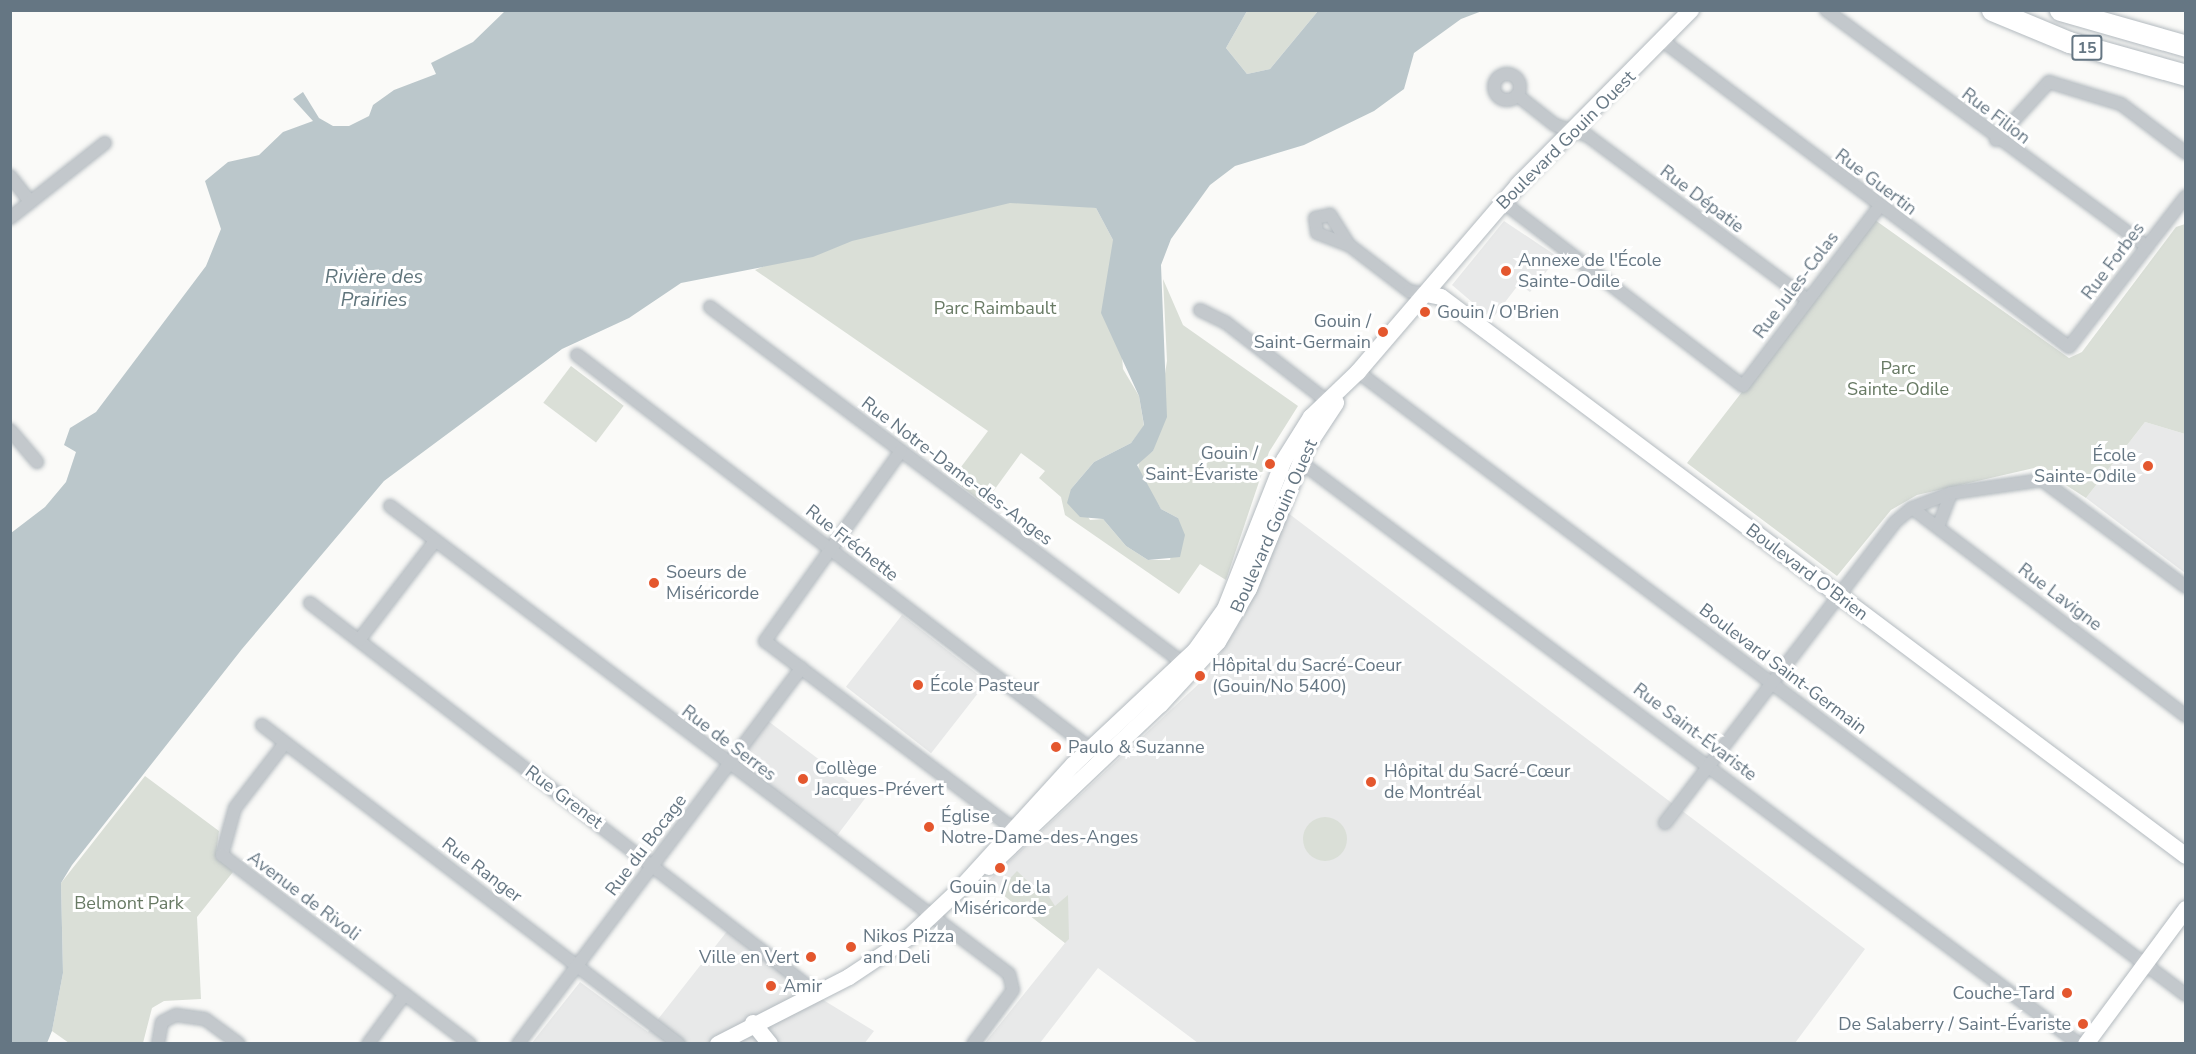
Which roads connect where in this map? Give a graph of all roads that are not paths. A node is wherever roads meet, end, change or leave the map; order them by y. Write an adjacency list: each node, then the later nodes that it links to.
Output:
1 (1691, 10): 5 (street, Boulevard Gouin Ouest)
2 (1826, 10): 10 (street, Rue Filion)
3 (1992, 10): 7 (highway, 15)
4 (2060, 10): 6 (highway, 15)
5 (1663, 41): 9 (street, Boulevard Gouin Ouest); 17 (street, Rue Guertin)
6 (2186, 46)
7 (2186, 75)
8 (1517, 95): 9 (street, Rue Dépatie)
9 (1573, 132): 15 (street, Boulevard Gouin Ouest); 22 (street, Rue Dépatie)
10 (1996, 140): 12 (street); 20 (street, Rue Filion)
11 (105, 143): 14 (street)
12 (2186, 153)
13 (10, 176): 14 (street)
14 (30, 202): 18 (street)
15 (1503, 202): 21 (street, Boulevard Gouin Ouest); 22 (street, Rue Jules-Colas)
16 (2183, 203): 20 (street, Rue Forbes)
17 (1879, 207): 22 (street, Rue Jules-Colas); 25 (street, Rue Guertin)
18 (12, 213)
19 (1349, 245): 21 (street)
20 (2147, 247): 25 (street, Rue Forbes)
21 (1426, 294): 27 (street, Boulevard Gouin Ouest); 40 (street, Boulevard O'Brien)
22 (1808, 300)
23 (710, 307): 30 (street, Rue Notre-Dame-des-Anges)
24 (1200, 309): 28 (street)
25 (2069, 347)
26 (577, 355): 38 (street, Rue Fréchette)
27 (1354, 377): 28 (street, Boulevard Gouin Ouest); 45 (street, Boulevard Saint-Germain)
28 (1330, 404): 31 (street, Boulevard Gouin Ouest)
29 (10, 430): 32 (street)
30 (901, 451): 38 (street); 43 (street, Rue Notre-Dame-des-Anges)
31 (1294, 457): 43 (street, Boulevard Gouin Ouest); 49 (street, Boulevard Gouin Ouest); 51 (street, Rue Saint-Évariste)
32 (37, 462)
33 (1951, 493): 35 (street); 36 (street); 39 (street)
34 (390, 506): 37 (street, Rue de Serres)
35 (1912, 508): 36 (street, Rue Lavigne); 40 (street)
36 (1938, 527): 46 (street, Rue Lavigne)
37 (435, 541): 42 (street); 50 (street, Rue de Serres)
38 (831, 549): 44 (street); 49 (street, Rue Fréchette)
39 (2186, 587)
40 (1839, 596): 45 (street); 54 (street, Boulevard O'Brien)
41 (310, 603): 42 (street, Rue Grenet)
42 (358, 640): 55 (street, Rue Grenet)
43 (1183, 663): 49 (street, Boulevard Gouin Ouest)
44 (801, 668): 50 (street, Rue du Bocage); 53 (street)
45 (1773, 683): 51 (street); 58 (street, Boulevard Saint-Germain)
46 (2186, 716)
47 (262, 725): 48 (street, Rue Ranger)
48 (285, 743): 59 (street, Rue Ranger); 61 (street, Avenue de Rivoli)
49 (1097, 755): 53 (street, Boulevard Gouin Ouest)
50 (729, 766): 55 (street, Rue du Bocage); 57 (street, Rue de Serres)
51 (1710, 766): 52 (street); 73 (street, Rue Saint-Évariste)
52 (1665, 823)
53 (1019, 833): 57 (street, Boulevard Gouin Ouest)
54 (2186, 856)
55 (653, 865): 59 (street, Rue du Bocage); 60 (street, Rue Grenet)
56 (2186, 909): 58 (street)
57 (931, 918): 60 (street, Boulevard Gouin Ouest); 72 (street, Rue de Serres)
58 (2144, 964): 62 (street, Boulevard Saint-Germain); 74 (street)
59 (578, 966): 68 (street, Rue du Bocage); 69 (street, Rue Ranger)
60 (818, 993): 63 (street, Boulevard Gouin Ouest)
61 (405, 994): 66 (street); 67 (street, Avenue de Rivoli)
62 (2186, 995)
63 (753, 1023): 70 (street, Boulevard Gouin Ouest); 71 (street)
64 (158, 1044): 65 (street)
65 (239, 1044)
66 (368, 1044)
67 (470, 1044)
68 (518, 1044)
69 (679, 1044)
70 (718, 1044)
71 (770, 1044)
72 (973, 1044)
73 (2079, 1044)
74 (2085, 1044)

